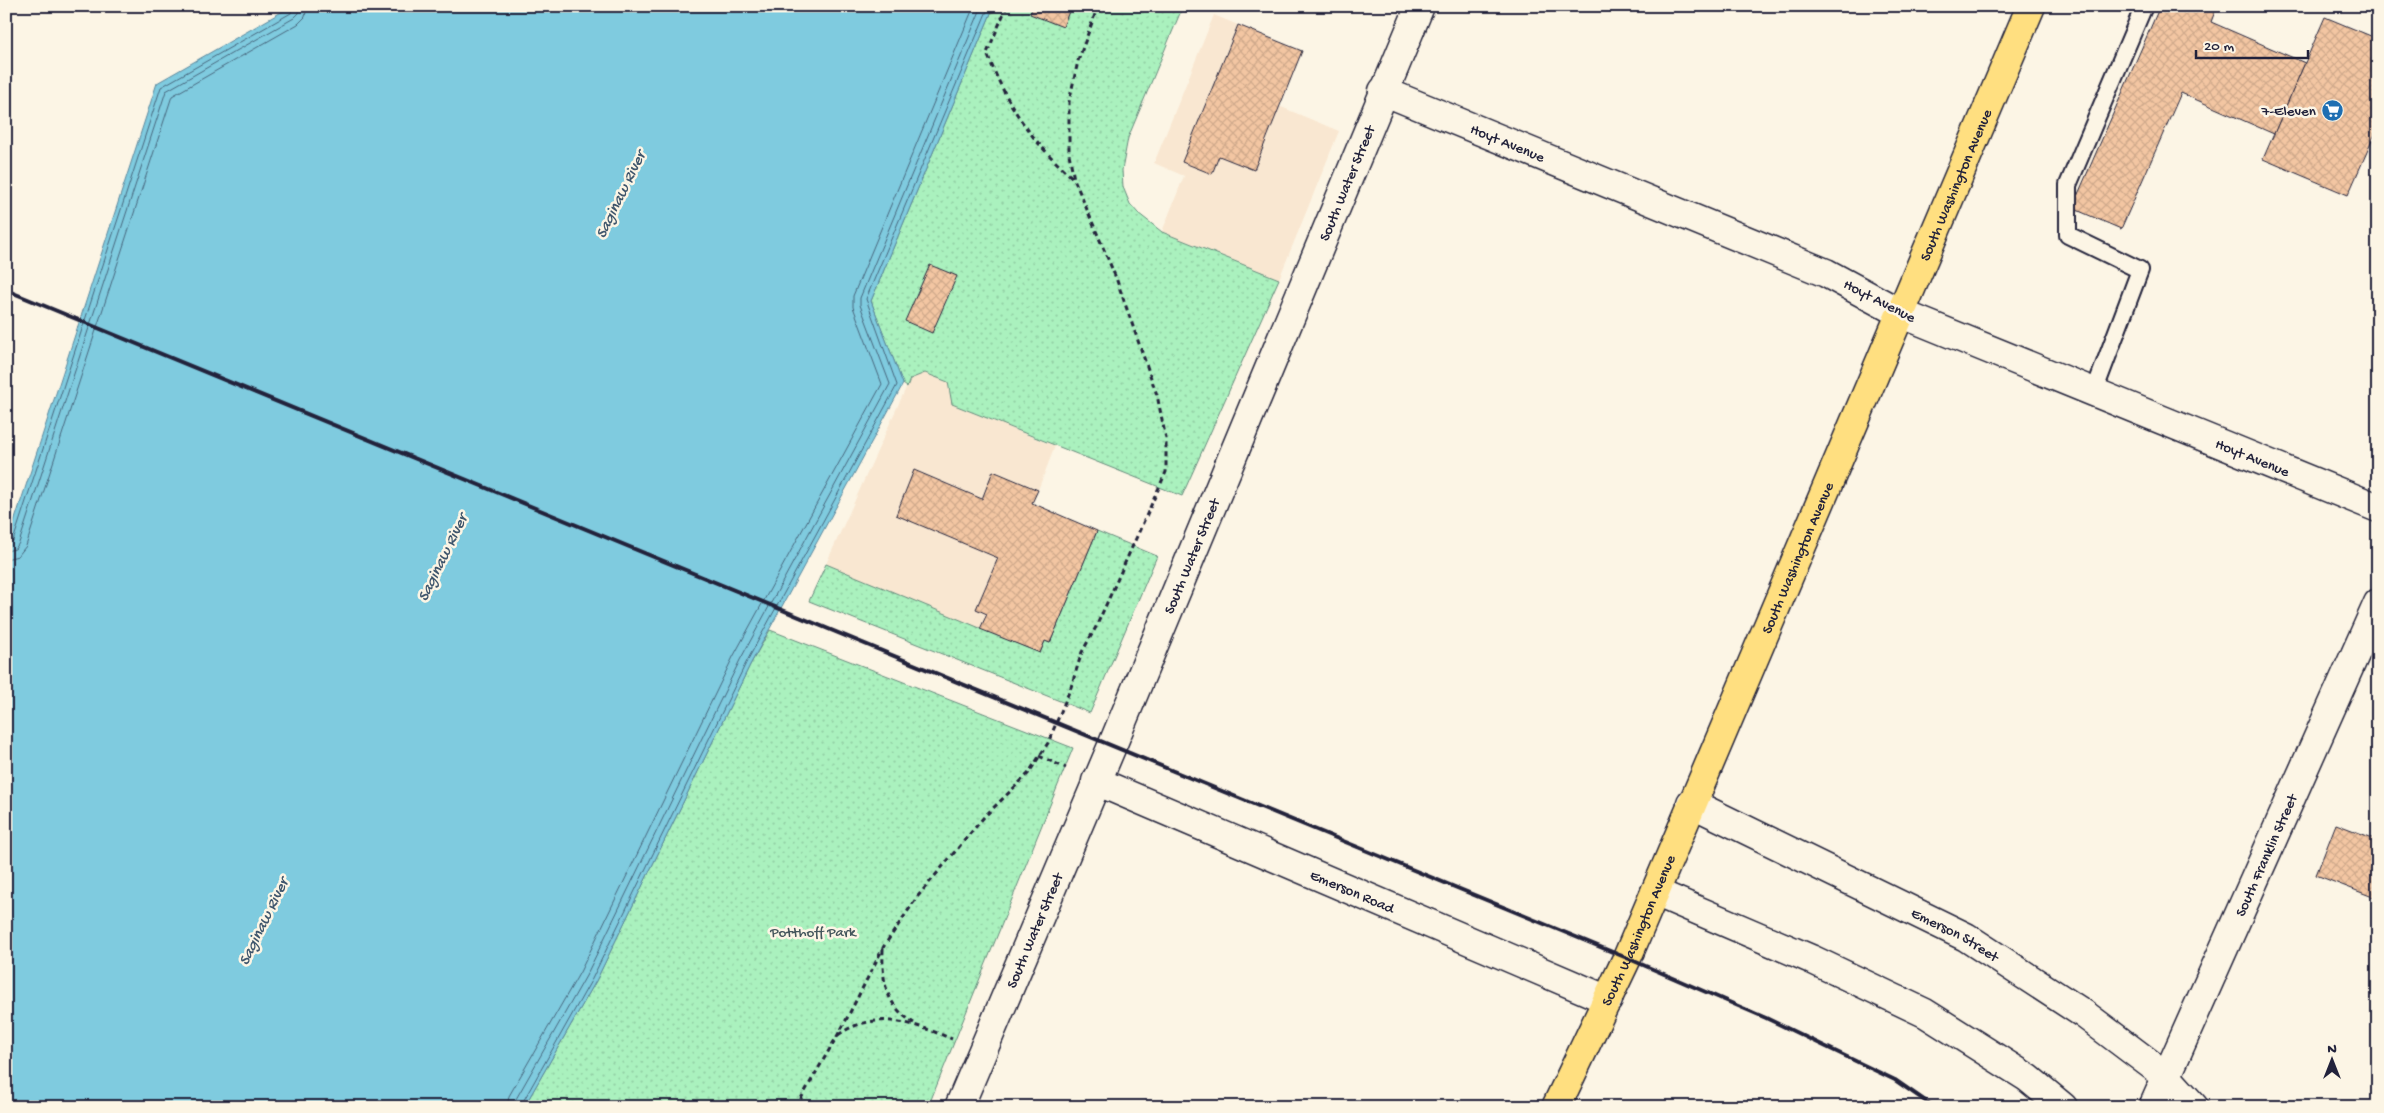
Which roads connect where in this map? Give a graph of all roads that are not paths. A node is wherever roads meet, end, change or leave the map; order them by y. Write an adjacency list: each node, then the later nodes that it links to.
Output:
1 (1420, 6): 4 (street, South Water Street)
2 (2032, 6): 5 (main road, South Washington Avenue)
3 (2144, 6): 6 (lane)
4 (1383, 91): 5 (street, Hoyt Avenue); 9 (street, South Water Street)
5 (1900, 313): 6 (street, Hoyt Avenue); 10 (main road, South Washington Avenue)
6 (2094, 392): 7 (street, Hoyt Avenue)
7 (2378, 508)
8 (2378, 603): 13 (street, South Franklin Street)
9 (1096, 781): 12 (street, Emerson Road); 14 (street, South Water Street)
10 (1691, 803): 11 (main road, South Washington Avenue); 13 (street, Emerson Street)
11 (1655, 892): 12 (main road, South Washington Avenue); 16 (street)
12 (1608, 1000): 15 (main road, South Washington Avenue)
13 (2166, 1076): 17 (street, South Franklin Street); 18 (street, Emerson Street)
14 (959, 1107)
15 (1556, 1107)
16 (2063, 1107)
17 (2153, 1107)
18 (2194, 1107)

